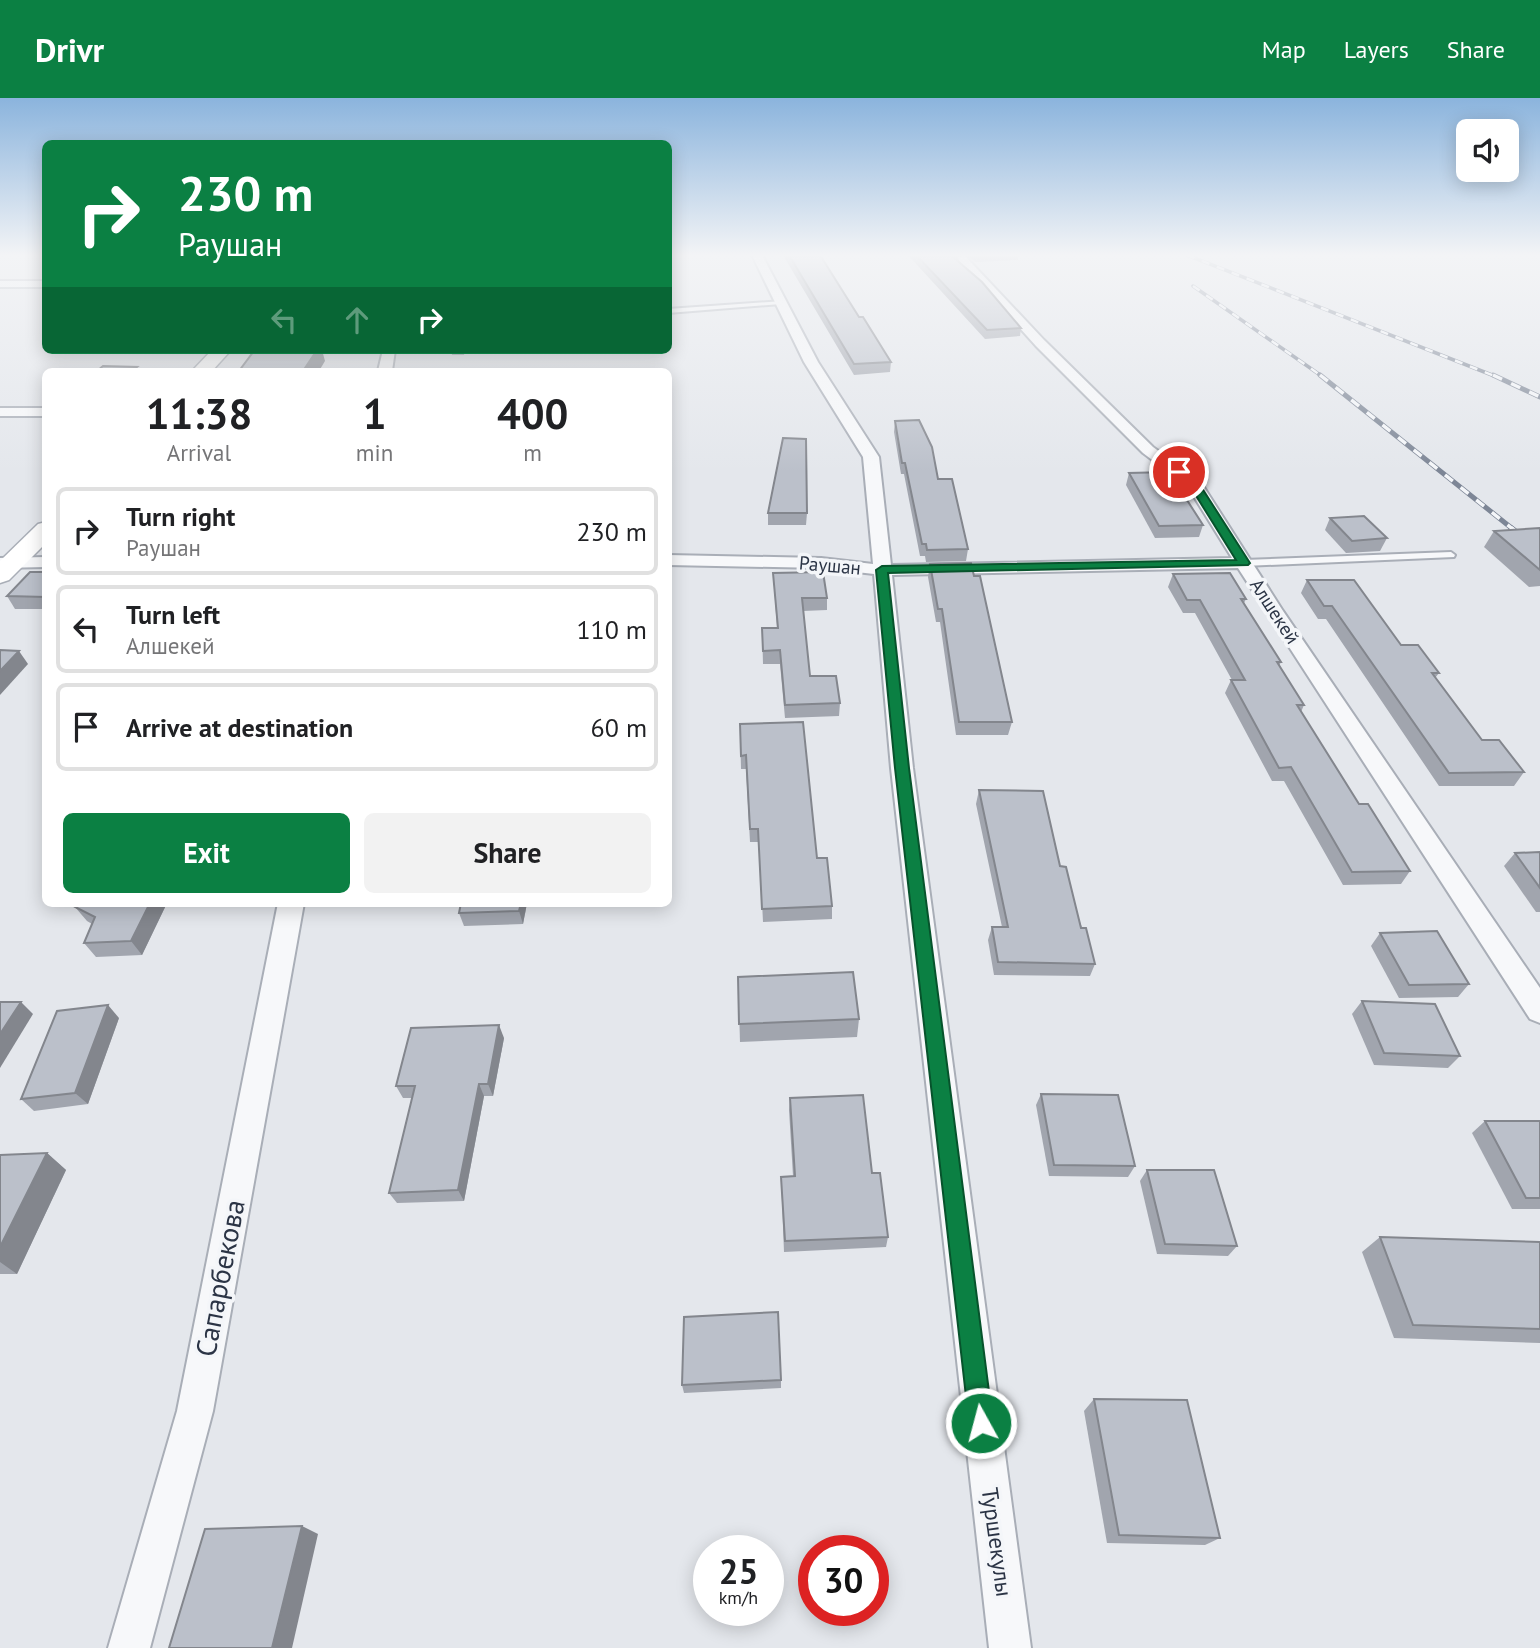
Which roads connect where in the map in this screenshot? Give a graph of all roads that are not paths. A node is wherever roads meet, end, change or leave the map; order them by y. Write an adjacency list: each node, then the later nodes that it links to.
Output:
1 (794, 327): 13 (street, Туршекулы)
2 (1026, 327): 11 (street, Алшекей)
3 (218, 354): 4 (main road)
4 (204, 368)
5 (0, 412): 6 (street)
6 (42, 412)
7 (42, 532): 12 (main road)
8 (1451, 555): 11 (lane)
9 (672, 560): 13 (street, Раушан)
10 (42, 562): 12 (street)
11 (1244, 563): 13 (street, Раушан); 15 (street, Алшекей)
12 (4, 567)
13 (882, 570): 17 (street, Туршекулы)
14 (290, 907): 16 (street, Сапарбекова)
15 (1540, 1011)
16 (129, 1648)
17 (1010, 1648)

